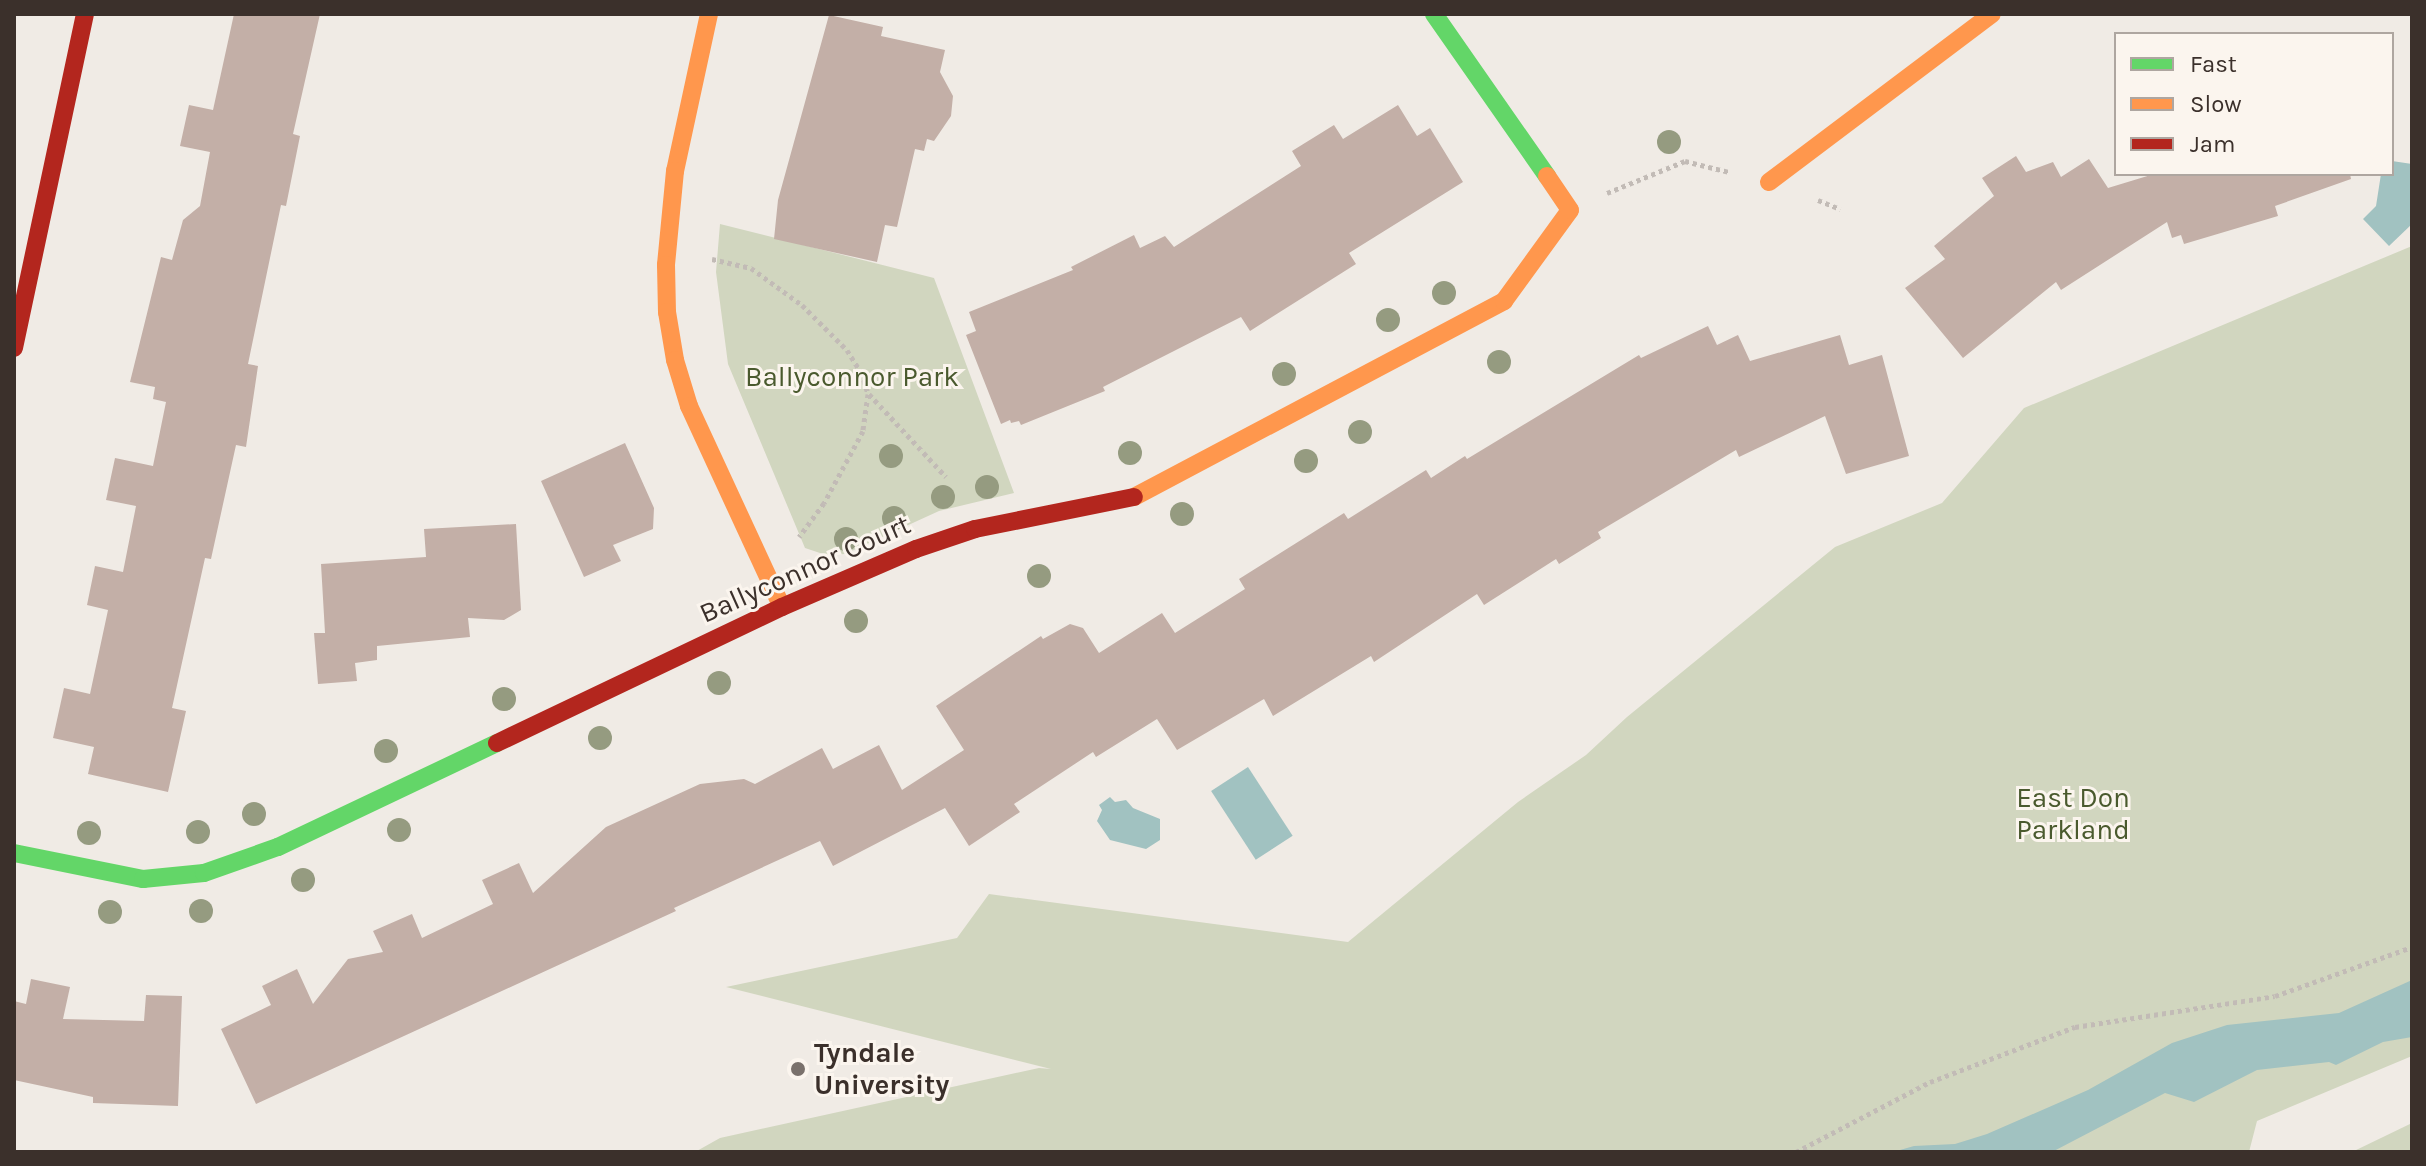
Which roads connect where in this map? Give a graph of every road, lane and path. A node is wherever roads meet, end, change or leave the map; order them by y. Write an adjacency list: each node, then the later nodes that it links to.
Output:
1 (85, 14): 8 (street)
2 (709, 14): 12 (street)
3 (1434, 14): 6 (street)
4 (1992, 14): 5 (street)
5 (1769, 182): 6 (path)
6 (1570, 210): 12 (street, Ballyconnor Court)
7 (707, 258): 9 (path)
8 (14, 348)
9 (868, 394): 10 (path); 11 (path)
10 (946, 477)
11 (797, 540)
12 (782, 607): 13 (street, Ballyconnor Court)
13 (14, 853)
14 (2412, 947): 15 (path)
15 (1796, 1152)

